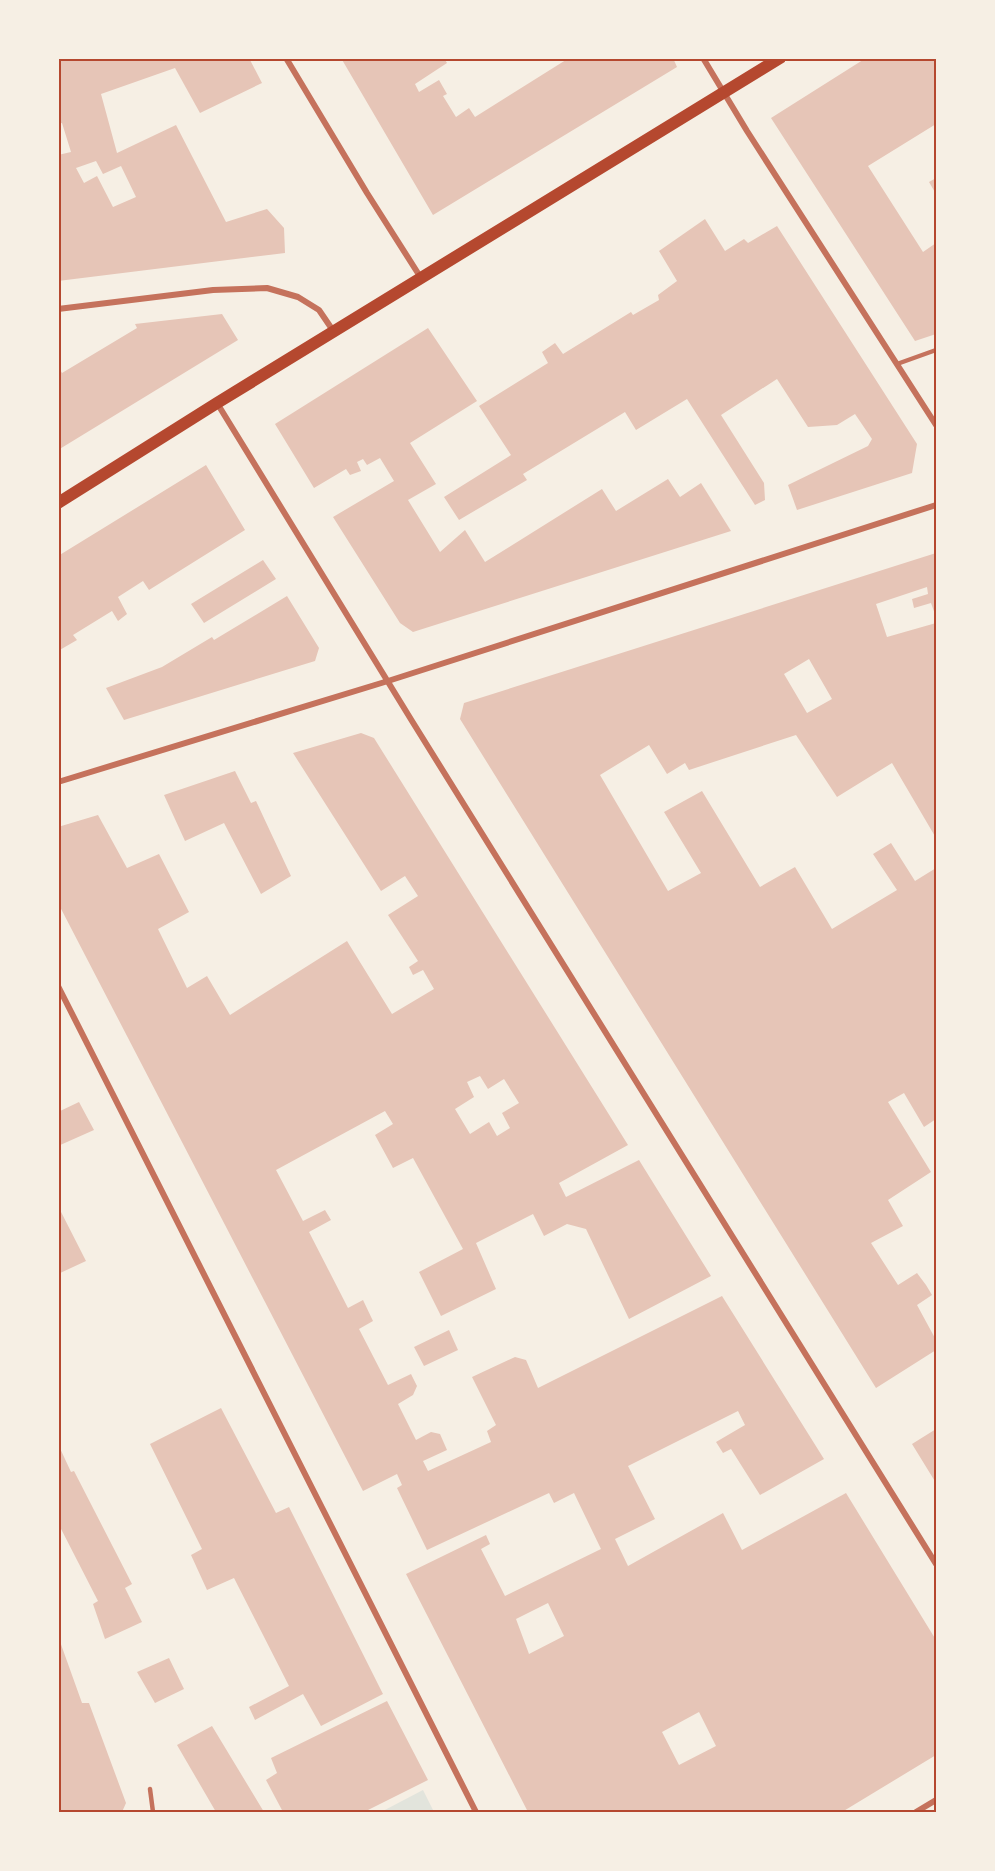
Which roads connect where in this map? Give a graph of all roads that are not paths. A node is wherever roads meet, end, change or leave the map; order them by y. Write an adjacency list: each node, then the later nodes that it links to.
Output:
1 (286, 58): 5 (street)
2 (703, 58): 4 (street)
3 (780, 58): 4 (main road)
4 (723, 93): 5 (main road); 9 (street)
5 (421, 278): 7 (main road)
6 (58, 309): 7 (street)
7 (333, 332): 10 (main road)
8 (936, 350): 9 (lane)
9 (897, 364): 11 (street)
10 (217, 403): 12 (main road); 14 (street)
11 (936, 425)
12 (58, 503)
13 (936, 505): 14 (street)
14 (388, 681): 15 (street); 17 (street)
15 (58, 782)
16 (58, 986): 21 (street)
17 (936, 1564)
18 (150, 1789): 20 (lane)
19 (936, 1800): 22 (street)
20 (153, 1812)
21 (476, 1812)
22 (916, 1812)

